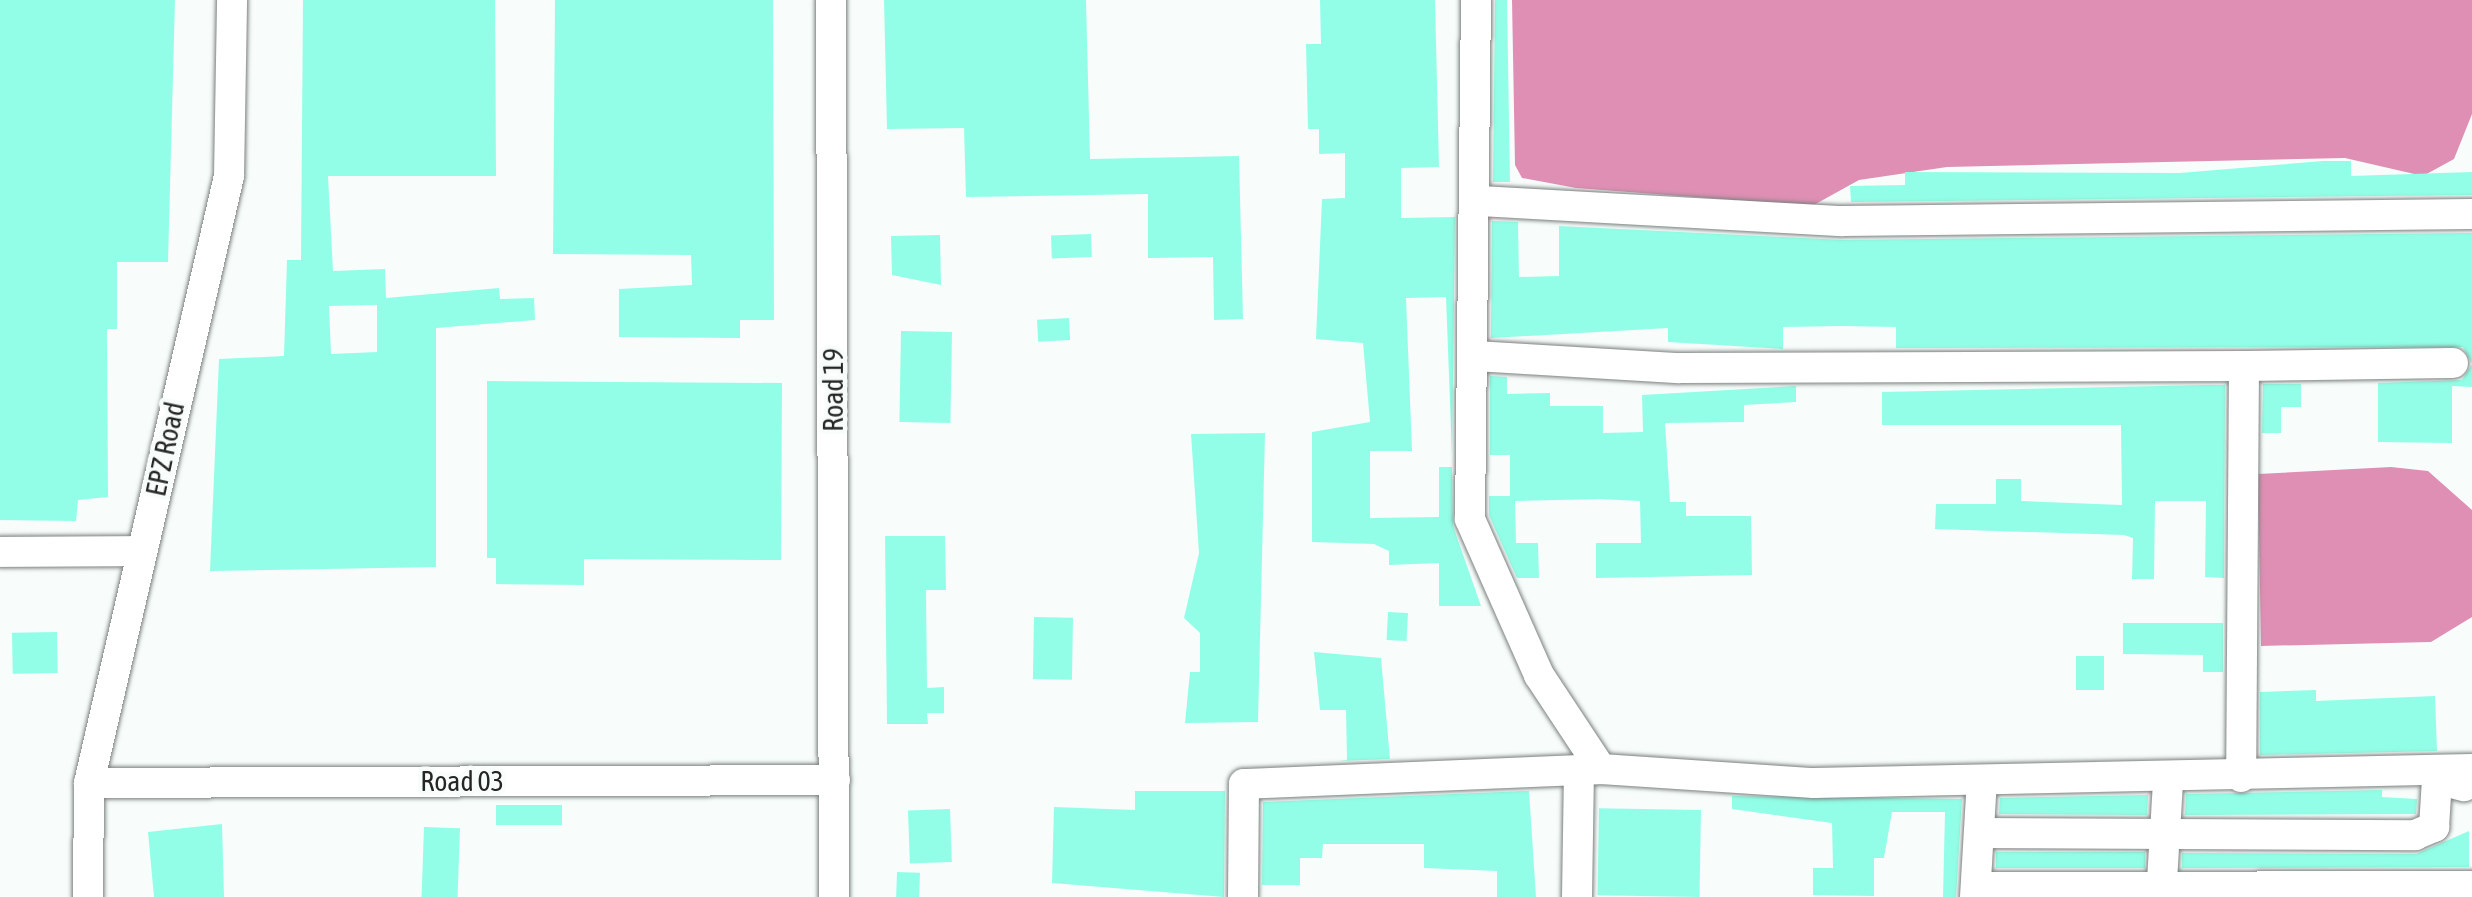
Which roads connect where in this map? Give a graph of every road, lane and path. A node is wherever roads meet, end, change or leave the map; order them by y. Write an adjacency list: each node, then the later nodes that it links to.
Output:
1 (232, 0): 9 (street, EPZ Road)
2 (832, 0): 14 (street, Road 19)
3 (1476, 0): 4 (street)
4 (1480, 202): 5 (street); 6 (street)
5 (2472, 214)
6 (1475, 356): 8 (street); 12 (street)
7 (2453, 363): 8 (street)
8 (2244, 366): 13 (street)
9 (142, 551): 10 (street); 17 (street, EPZ Road)
10 (0, 552)
11 (2472, 769): 13 (street)
12 (1590, 770): 15 (street); 26 (street); 27 (street)
13 (2241, 777): 16 (street)
14 (834, 780): 17 (street, Road 03); 25 (street, Road 19)
15 (1982, 780): 16 (street); 20 (street)
16 (2168, 782): 19 (street)
17 (89, 783): 24 (street, EPZ Road)
18 (2472, 788): 19 (street)
19 (2165, 832): 20 (street); 22 (street)
20 (1979, 833): 23 (street)
21 (2472, 886): 22 (street)
22 (2161, 891): 23 (street)
23 (1976, 892)
24 (88, 897)
25 (834, 897)
26 (1244, 897)
27 (1577, 897)

